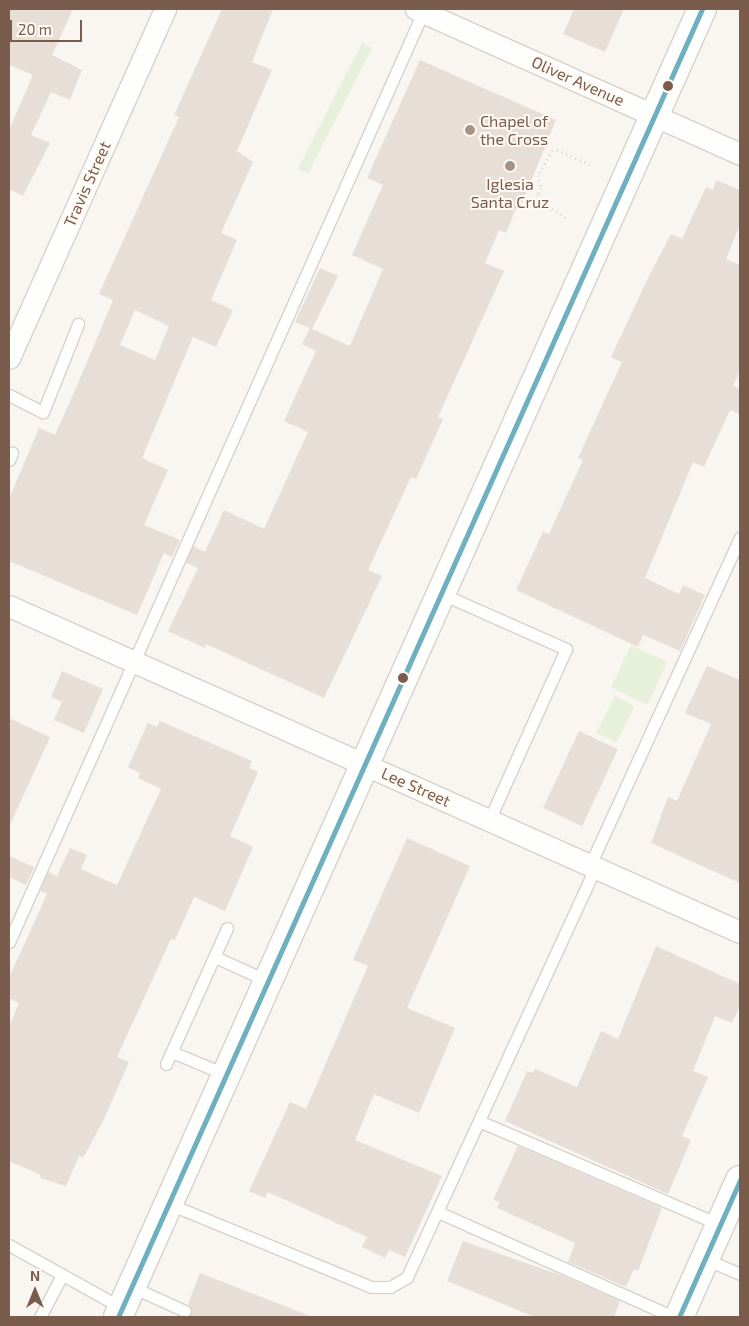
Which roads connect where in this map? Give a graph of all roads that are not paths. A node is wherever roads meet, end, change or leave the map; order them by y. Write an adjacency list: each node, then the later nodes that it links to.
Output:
1 (165, 9): 7 (street, Travis Street)
2 (702, 9): 4 (street)
3 (421, 10): 4 (street, Oliver Avenue); 12 (lane)
4 (654, 115): 5 (street, Oliver Avenue); 10 (street)
5 (740, 154)
6 (78, 324): 8 (lane)
7 (9, 358)
8 (9, 395)
9 (740, 538): 15 (lane)
10 (442, 594): 13 (street); 14 (lane)
11 (9, 606): 12 (street, Lee Street)
12 (134, 662): 13 (street, Lee Street); 18 (lane)
13 (366, 765): 14 (street, Lee Street); 20 (street)
14 (489, 820): 15 (street, Lee Street)
15 (593, 866): 17 (street, Lee Street); 24 (lane)
16 (228, 928): 19 (lane)
17 (740, 932)
18 (9, 942)
19 (215, 957): 20 (lane); 21 (lane)
20 (269, 982): 23 (street)
21 (172, 1052): 22 (lane); 23 (lane)
22 (166, 1064)
23 (227, 1075): 26 (street)
24 (479, 1122): 27 (lane); 28 (lane)
25 (740, 1180): 28 (street)
26 (169, 1204): 27 (lane); 33 (street)
27 (438, 1212): 36 (lane)
28 (720, 1225): 30 (street)
29 (9, 1245): 32 (lane)
30 (705, 1259): 31 (lane); 37 (street)
31 (740, 1274)
32 (62, 1277): 33 (lane); 35 (lane)
33 (123, 1304): 34 (lane)
34 (185, 1311)
35 (40, 1317)
36 (674, 1317)
37 (679, 1317)

